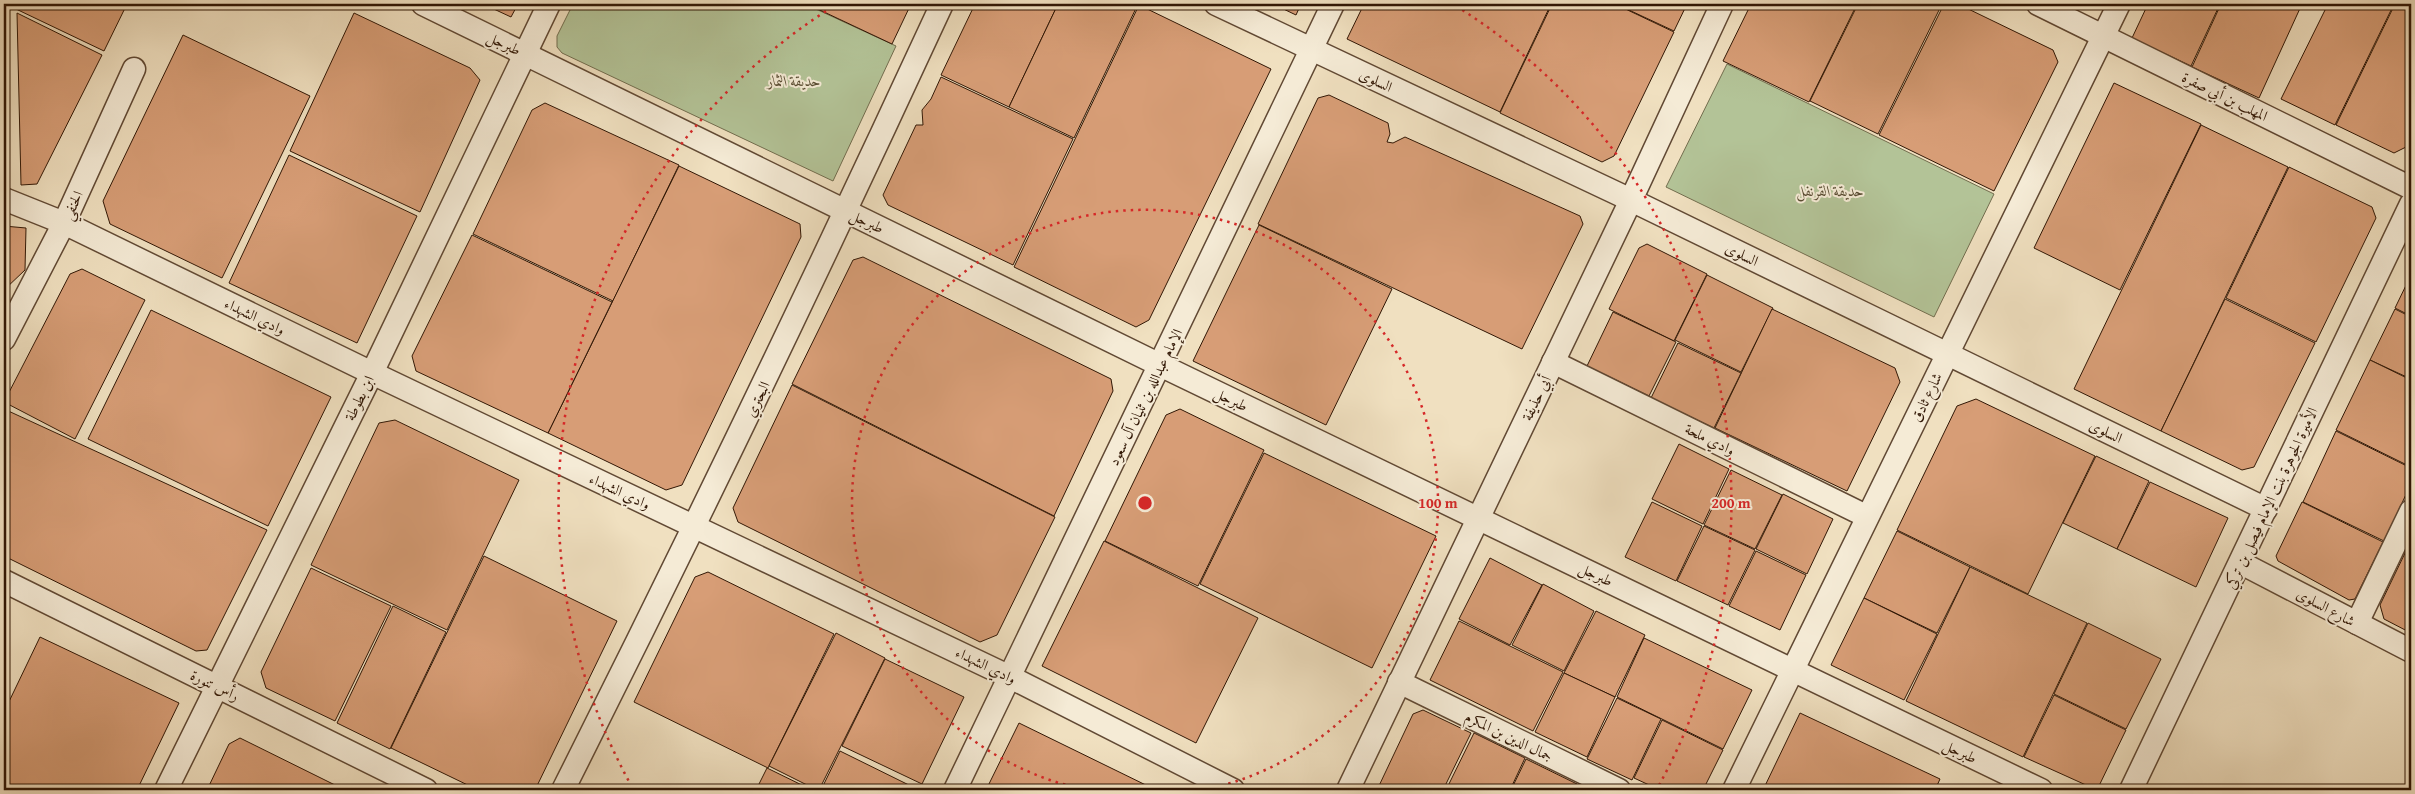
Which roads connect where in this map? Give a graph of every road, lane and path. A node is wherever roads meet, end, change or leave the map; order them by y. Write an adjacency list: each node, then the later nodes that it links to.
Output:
1 (423, 4): 11 (street, طبرجل)
2 (549, 4): 11 (street, ابن بطوطة)
3 (942, 4): 17 (street, البحتري)
4 (1216, 4): 10 (street, السلوى)
5 (1333, 4): 10 (street, الإمام عبدالله بن ثنيان آل سعود)
6 (1722, 4): 15 (street, أبي حذيفة)
7 (2038, 4): 9 (street, المهلب بن أبي صفرة)
8 (2118, 4): 9 (street, شارع ثادق)
9 (2103, 35): 13 (street, المهلب بن أبي صفرة); 20 (street, شارع ثادق)
10 (1312, 49): 15 (street, السلوى); 22 (street, الإمام عبدالله بن ثنيان آل سعود)
11 (525, 54): 17 (street, طبرجل); 23 (street, ابن بطوطة)
12 (134, 69): 18 (street, الحنفي)
13 (2411, 188)
14 (4, 199): 18 (street, وادي الشهداء)
15 (1631, 200): 20 (street, السلوى); 21 (street, أبي حذيفة)
16 (2411, 204): 24 (street, الأميرة الجوهرة بنت الإمام فيصل بن تركي)
17 (847, 210): 22 (street, طبرجل); 28 (street, البحتري)
18 (64, 223): 19 (street, الحنفي); 23 (street, وادي الشهداء)
19 (4, 339)
20 (1947, 354): 24 (street, السلوى); 26 (street, شارع ثادق)
21 (1553, 362): 26 (street, وادي ملحة); 27 (street, أبي حذيفة)
22 (1160, 365): 27 (street, طبرجل); 34 (street, الإمام عبدالله بن ثنيان آل سعود)
23 (372, 373): 28 (street, وادي الشهداء); 36 (street, ابن بطوطة)
24 (2266, 509): 29 (street, الأميرة الجوهرة بنت الإمام فيصل بن تركي)
25 (2411, 511): 31 (street)
26 (1866, 516): 33 (street, شارع ثادق)
27 (1479, 517): 33 (street, طبرجل); 35 (street, أبي حذيفة)
28 (696, 527): 34 (street, وادي الشهداء); 39 (street, البحتري)
29 (2241, 563): 31 (street, شارع السلوى); 46 (street, الأميرة الجوهرة بنت الإمام فيصل بن تركي)
30 (4, 581): 36 (street, رأس تنورة)
31 (2357, 624): 32 (street, شارع السلوى)
32 (2411, 651)
33 (1793, 670): 44 (street, شارع ثادق); 45 (street, طبرجل)
34 (1010, 677): 40 (street, الإمام عبدالله بن ثنيان آل سعود); 41 (street, وادي الشهداء)
35 (1400, 682): 42 (street, أبي حذيفة); 43 (street, جمال الدين بن المكرم)
36 (218, 686): 37 (street, ابن بطوطة); 38 (street, رأس تنورة)
37 (166, 790)
38 (426, 790)
39 (563, 790)
40 (955, 790)
41 (1233, 790)
42 (1348, 790)
43 (1620, 790)
44 (1734, 790)
45 (2041, 790)
46 (2131, 790)

